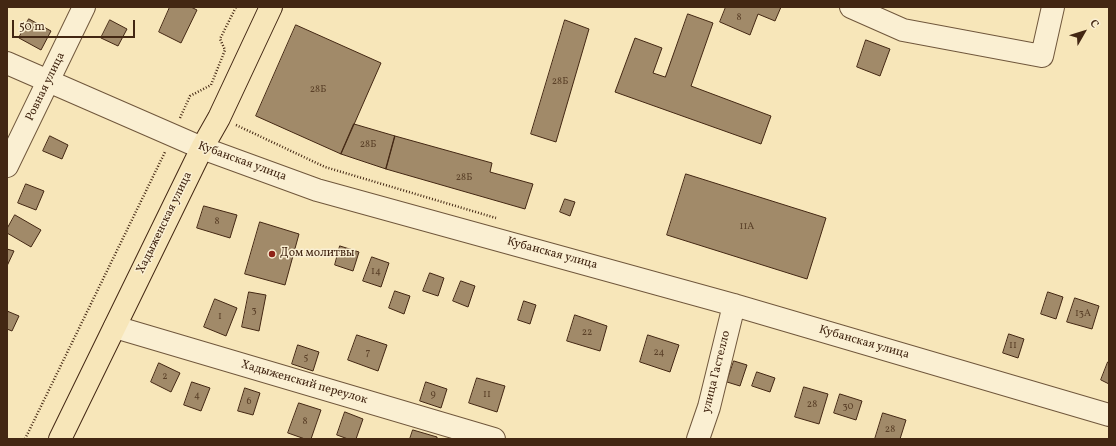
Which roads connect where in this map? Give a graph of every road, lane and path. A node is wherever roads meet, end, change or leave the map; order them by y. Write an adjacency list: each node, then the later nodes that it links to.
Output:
1 (84, 7): 7 (street, Ровная улица)
2 (236, 7): 8 (path)
3 (271, 7): 9 (main road, Хадыженская улица)
4 (851, 7): 5 (street)
5 (1053, 7)
6 (7, 63): 7 (street, Кубанская улица)
7 (48, 82): 8 (street, Кубанская улица); 10 (street, Ровная улица)
8 (173, 135): 9 (street, Кубанская улица); 14 (path)
9 (202, 148): 11 (street, Кубанская улица); 12 (main road, Хадыженская улица)
10 (7, 166)
11 (734, 304): 13 (street, Кубанская улица); 17 (street, улица Гастелло)
12 (115, 327): 15 (main road, Хадыженская улица); 16 (street, Хадыженский переулок)
13 (1109, 415)
14 (25, 439)
15 (60, 439)
16 (494, 439)
17 (698, 439)

